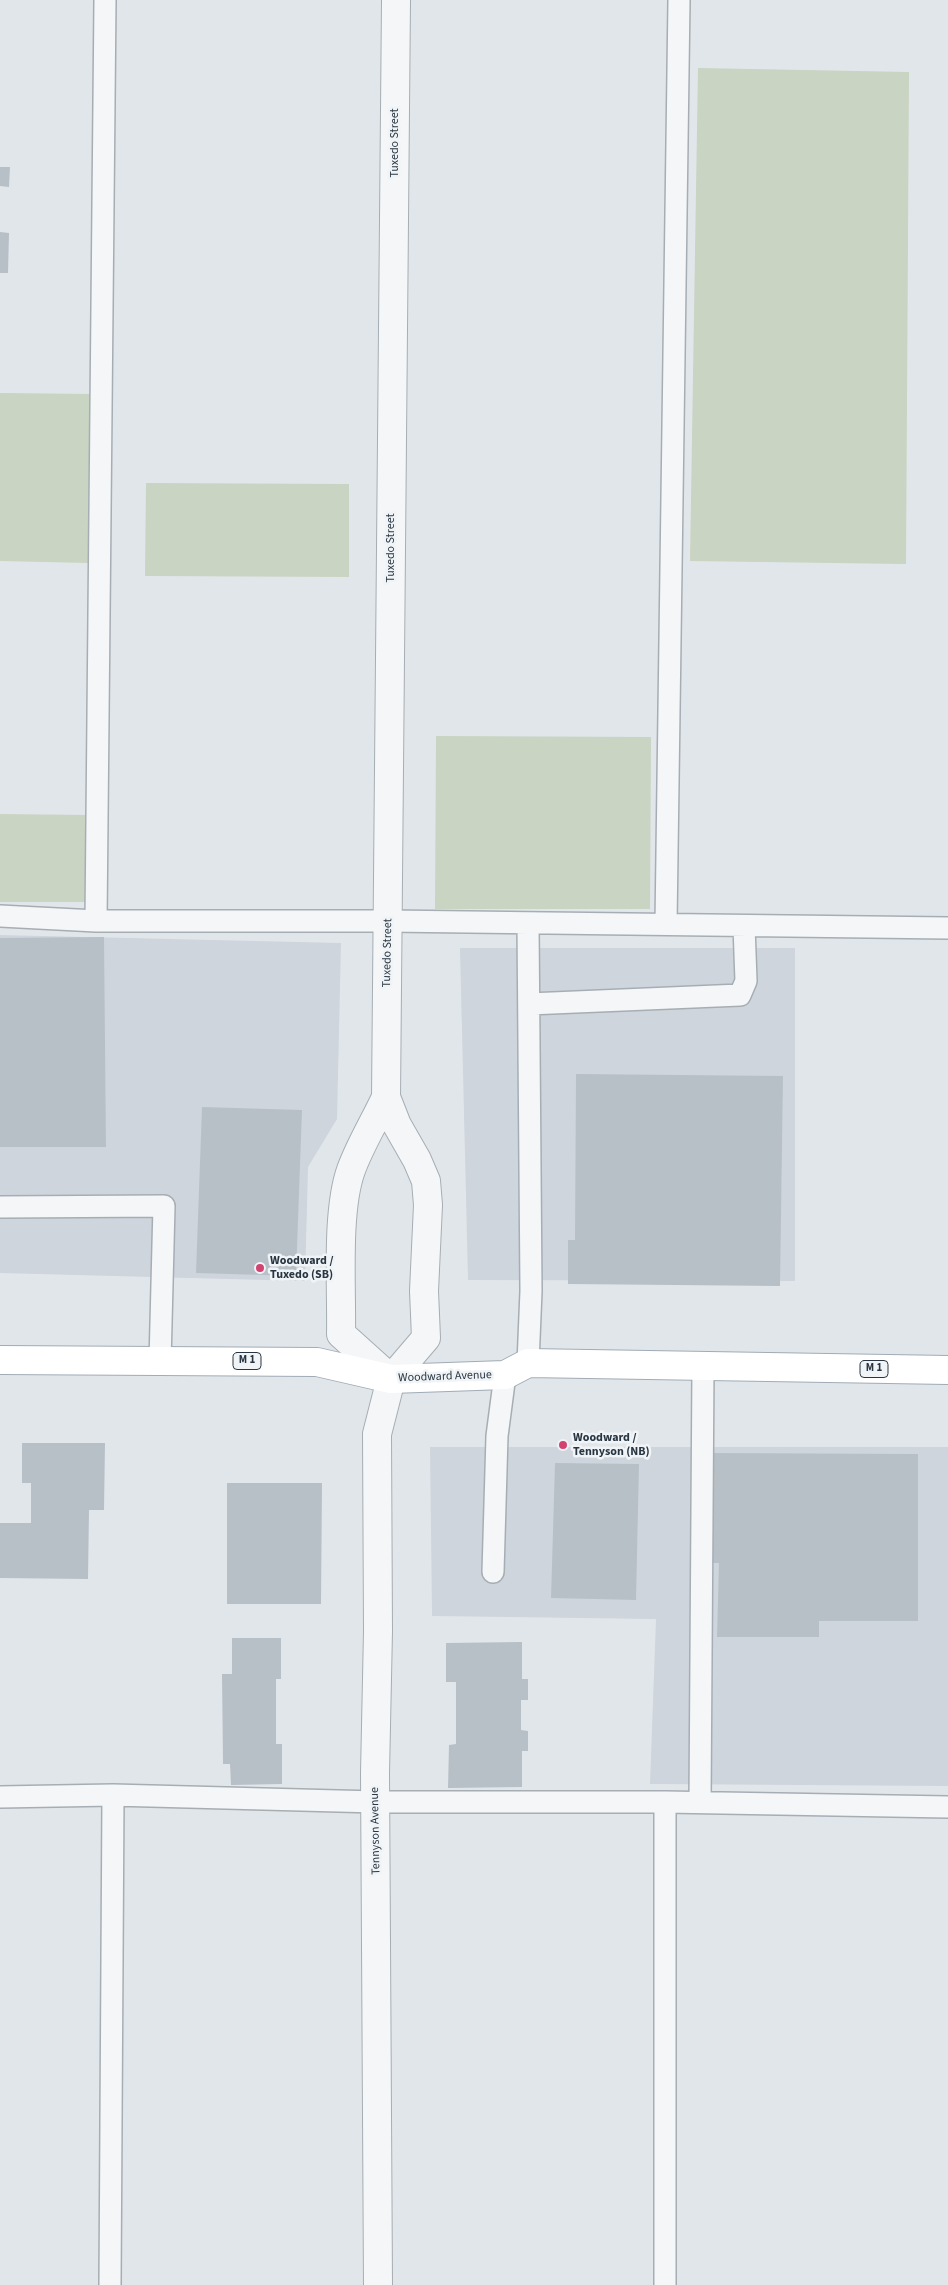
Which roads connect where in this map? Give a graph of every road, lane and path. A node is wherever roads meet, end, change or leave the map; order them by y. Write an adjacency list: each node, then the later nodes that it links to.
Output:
1 (105, 0): 6 (lane)
2 (396, 0): 5 (street, Tuxedo Street)
3 (679, 0): 8 (lane)
4 (0, 916): 6 (lane)
5 (388, 920): 6 (lane); 7 (lane); 12 (street, Tuxedo Street)
6 (96, 921)
7 (528, 922): 8 (lane); 11 (lane)
8 (666, 924): 9 (lane)
9 (744, 926): 10 (lane); 11 (lane)
10 (948, 928)
11 (529, 1004): 17 (lane)
12 (386, 1097): 19 (street, Tuxedo Street); 19 (street, Tuxedo Street)
13 (0, 1207): 15 (lane)
14 (0, 1360): 15 (main road, Woodward Avenue / M 1)
15 (160, 1362): 19 (main road, Woodward Avenue / M 1)
16 (703, 1366): 17 (main road, Woodward Avenue / M 1); 18 (main road, Woodward Avenue / M 1); 25 (lane)
17 (516, 1369): 19 (main road, Woodward Avenue / M 1); 20 (lane)
18 (948, 1370)
19 (391, 1379): 23 (street, Tennyson Avenue)
20 (493, 1572)
21 (113, 1795): 22 (lane); 23 (lane); 27 (lane)
22 (0, 1796)
23 (376, 1802): 24 (lane); 28 (street, Tennyson Avenue)
24 (665, 1802): 25 (lane); 29 (lane)
25 (700, 1802): 26 (lane)
26 (948, 1807)
27 (110, 2285)
28 (378, 2285)
29 (664, 2285)

